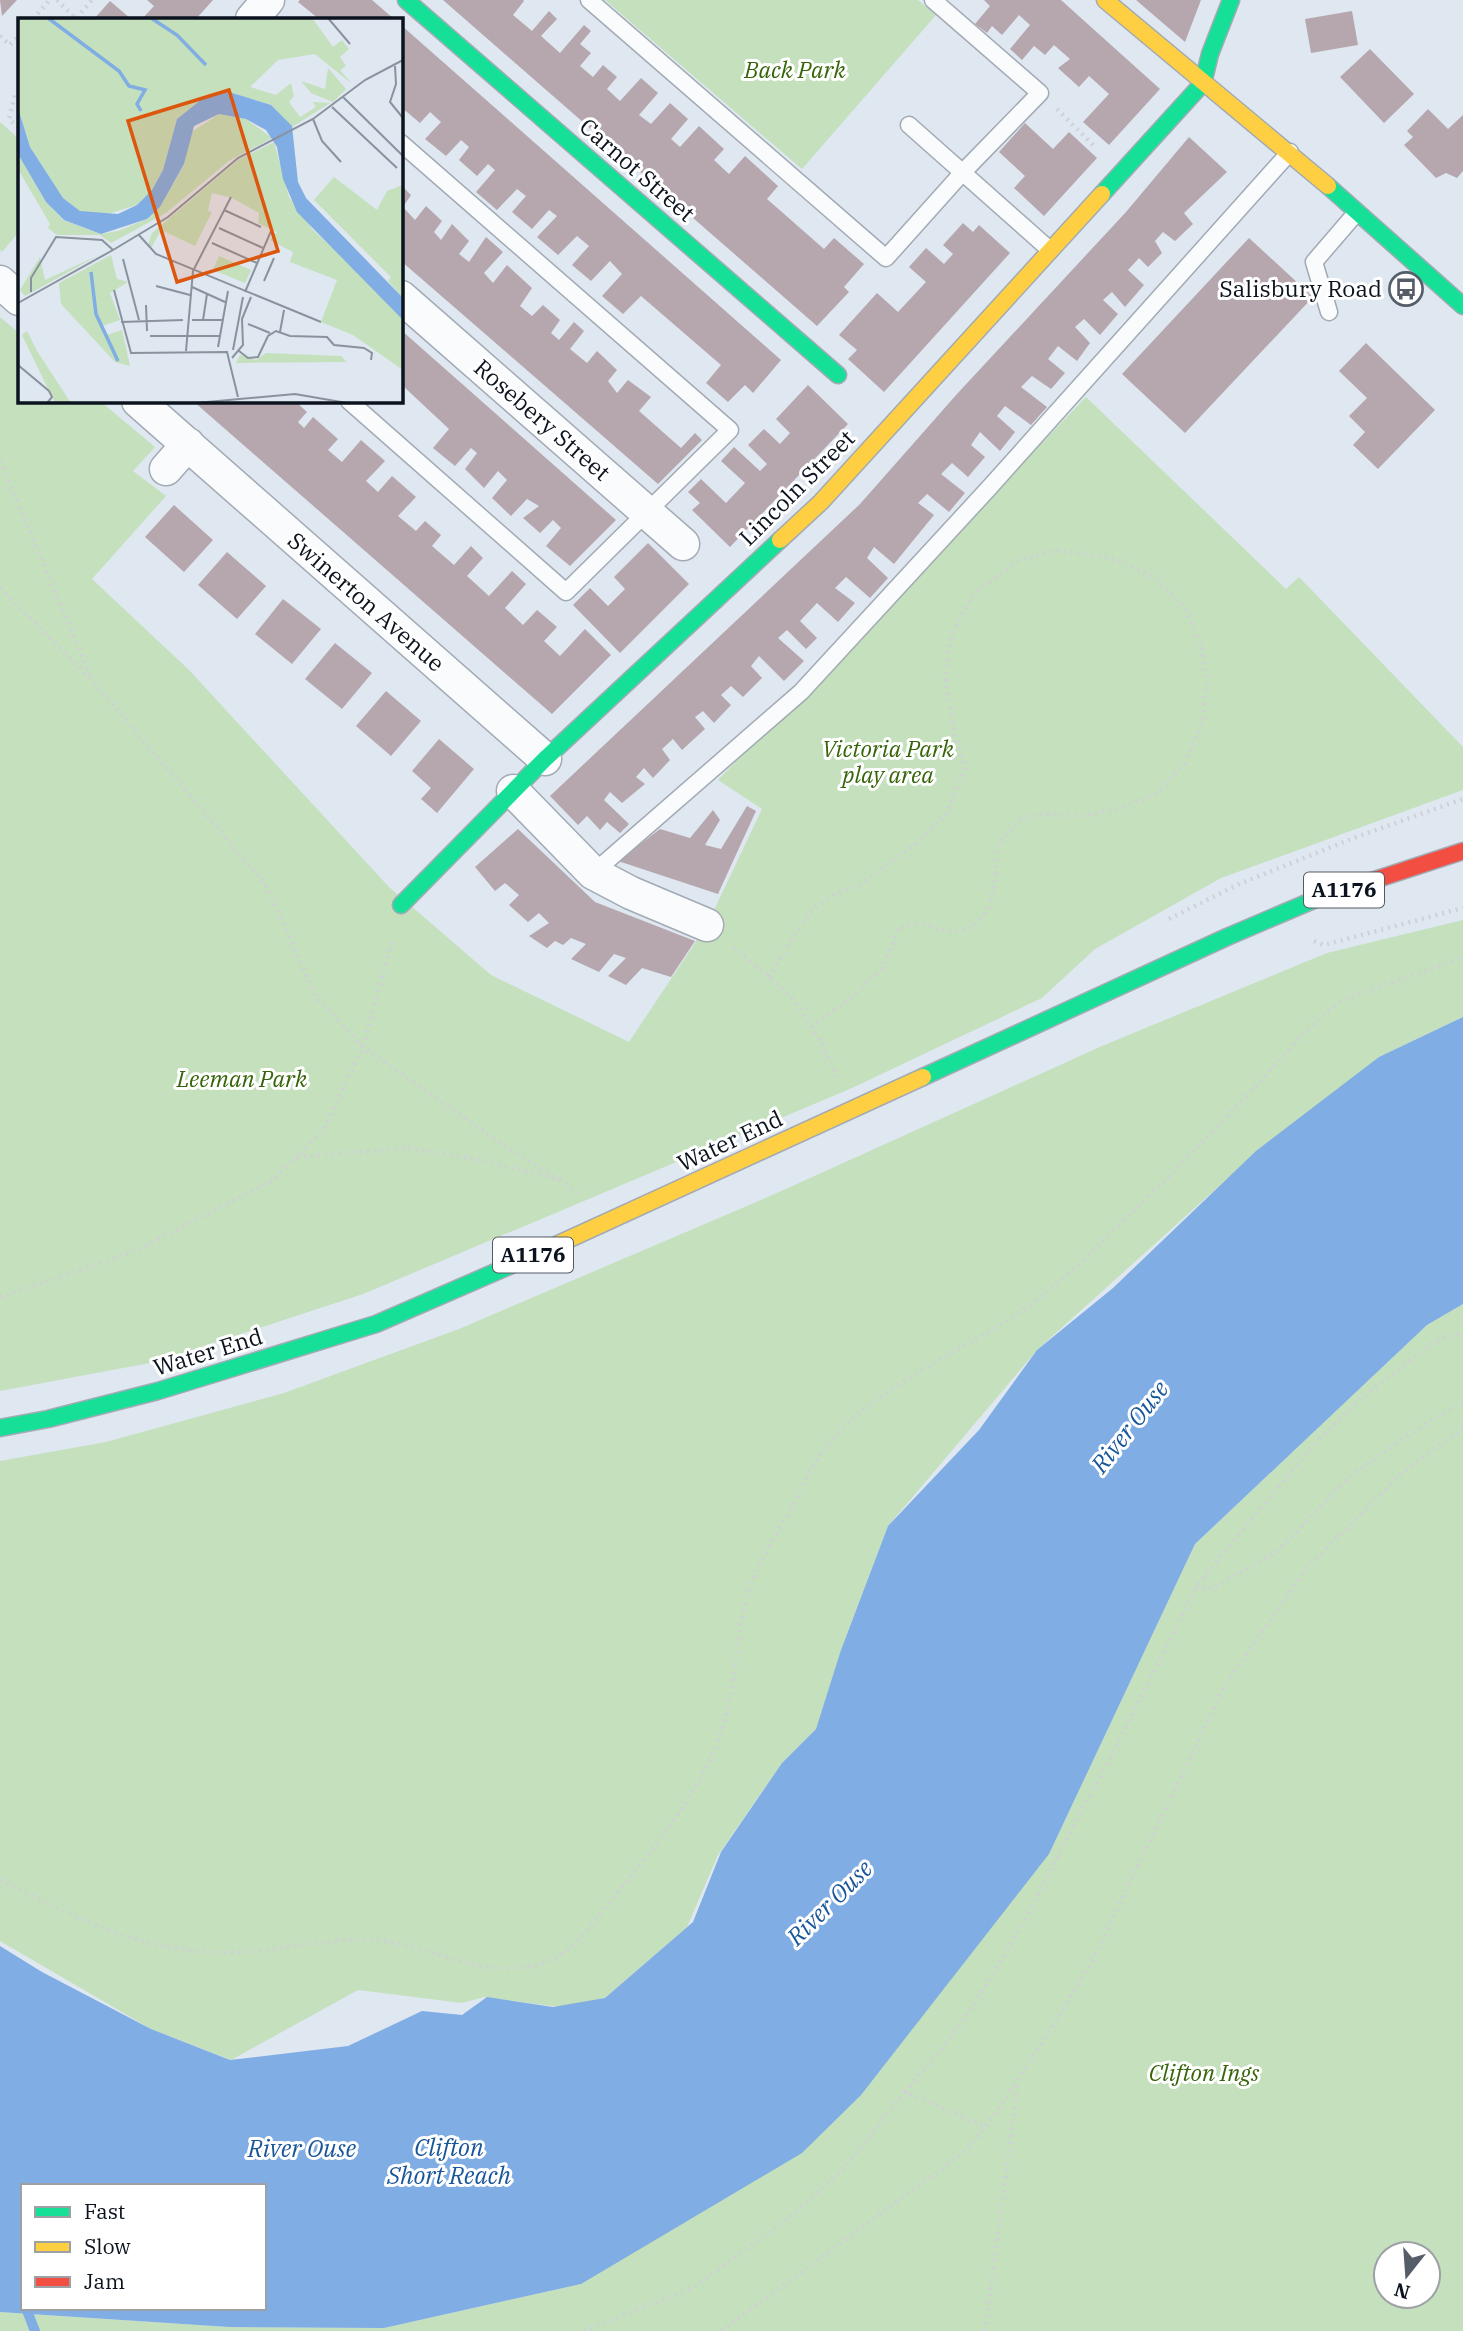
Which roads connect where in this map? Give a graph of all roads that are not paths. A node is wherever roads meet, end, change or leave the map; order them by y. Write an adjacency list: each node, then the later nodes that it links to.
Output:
1 (407, 0): 16 (street, Carnot Street)
2 (589, 0): 10 (lane)
3 (933, 0): 10 (lane)
4 (1105, 0): 6 (street)
5 (1231, 0): 6 (street)
6 (1203, 83): 9 (street); 12 (street, Lincoln Street)
7 (909, 125): 10 (lane)
8 (402, 144): 21 (lane)
9 (1290, 152): 11 (street); 26 (lane)
10 (963, 172): 12 (lane)
11 (1357, 212): 14 (street); 15 (lane)
12 (1050, 250): 23 (street, Lincoln Street)
13 (402, 299): 21 (street, Rosebery Street)
14 (1463, 306)
15 (1329, 312)
16 (838, 375)
17 (139, 402): 19 (street, Swinerton Avenue)
18 (350, 402): 21 (lane)
19 (188, 444): 20 (street); 23 (street, Swinerton Avenue)
20 (166, 469)
21 (649, 512): 22 (street, Rosebery Street)
22 (684, 544)
23 (545, 759): 24 (street, Lincoln Street)
24 (513, 790): 26 (street); 27 (street, Lincoln Street)
25 (1463, 851): 29 (street, Water End / A1176)
26 (593, 873): 28 (street)
27 (401, 905)
28 (707, 925)
29 (0, 1428)

